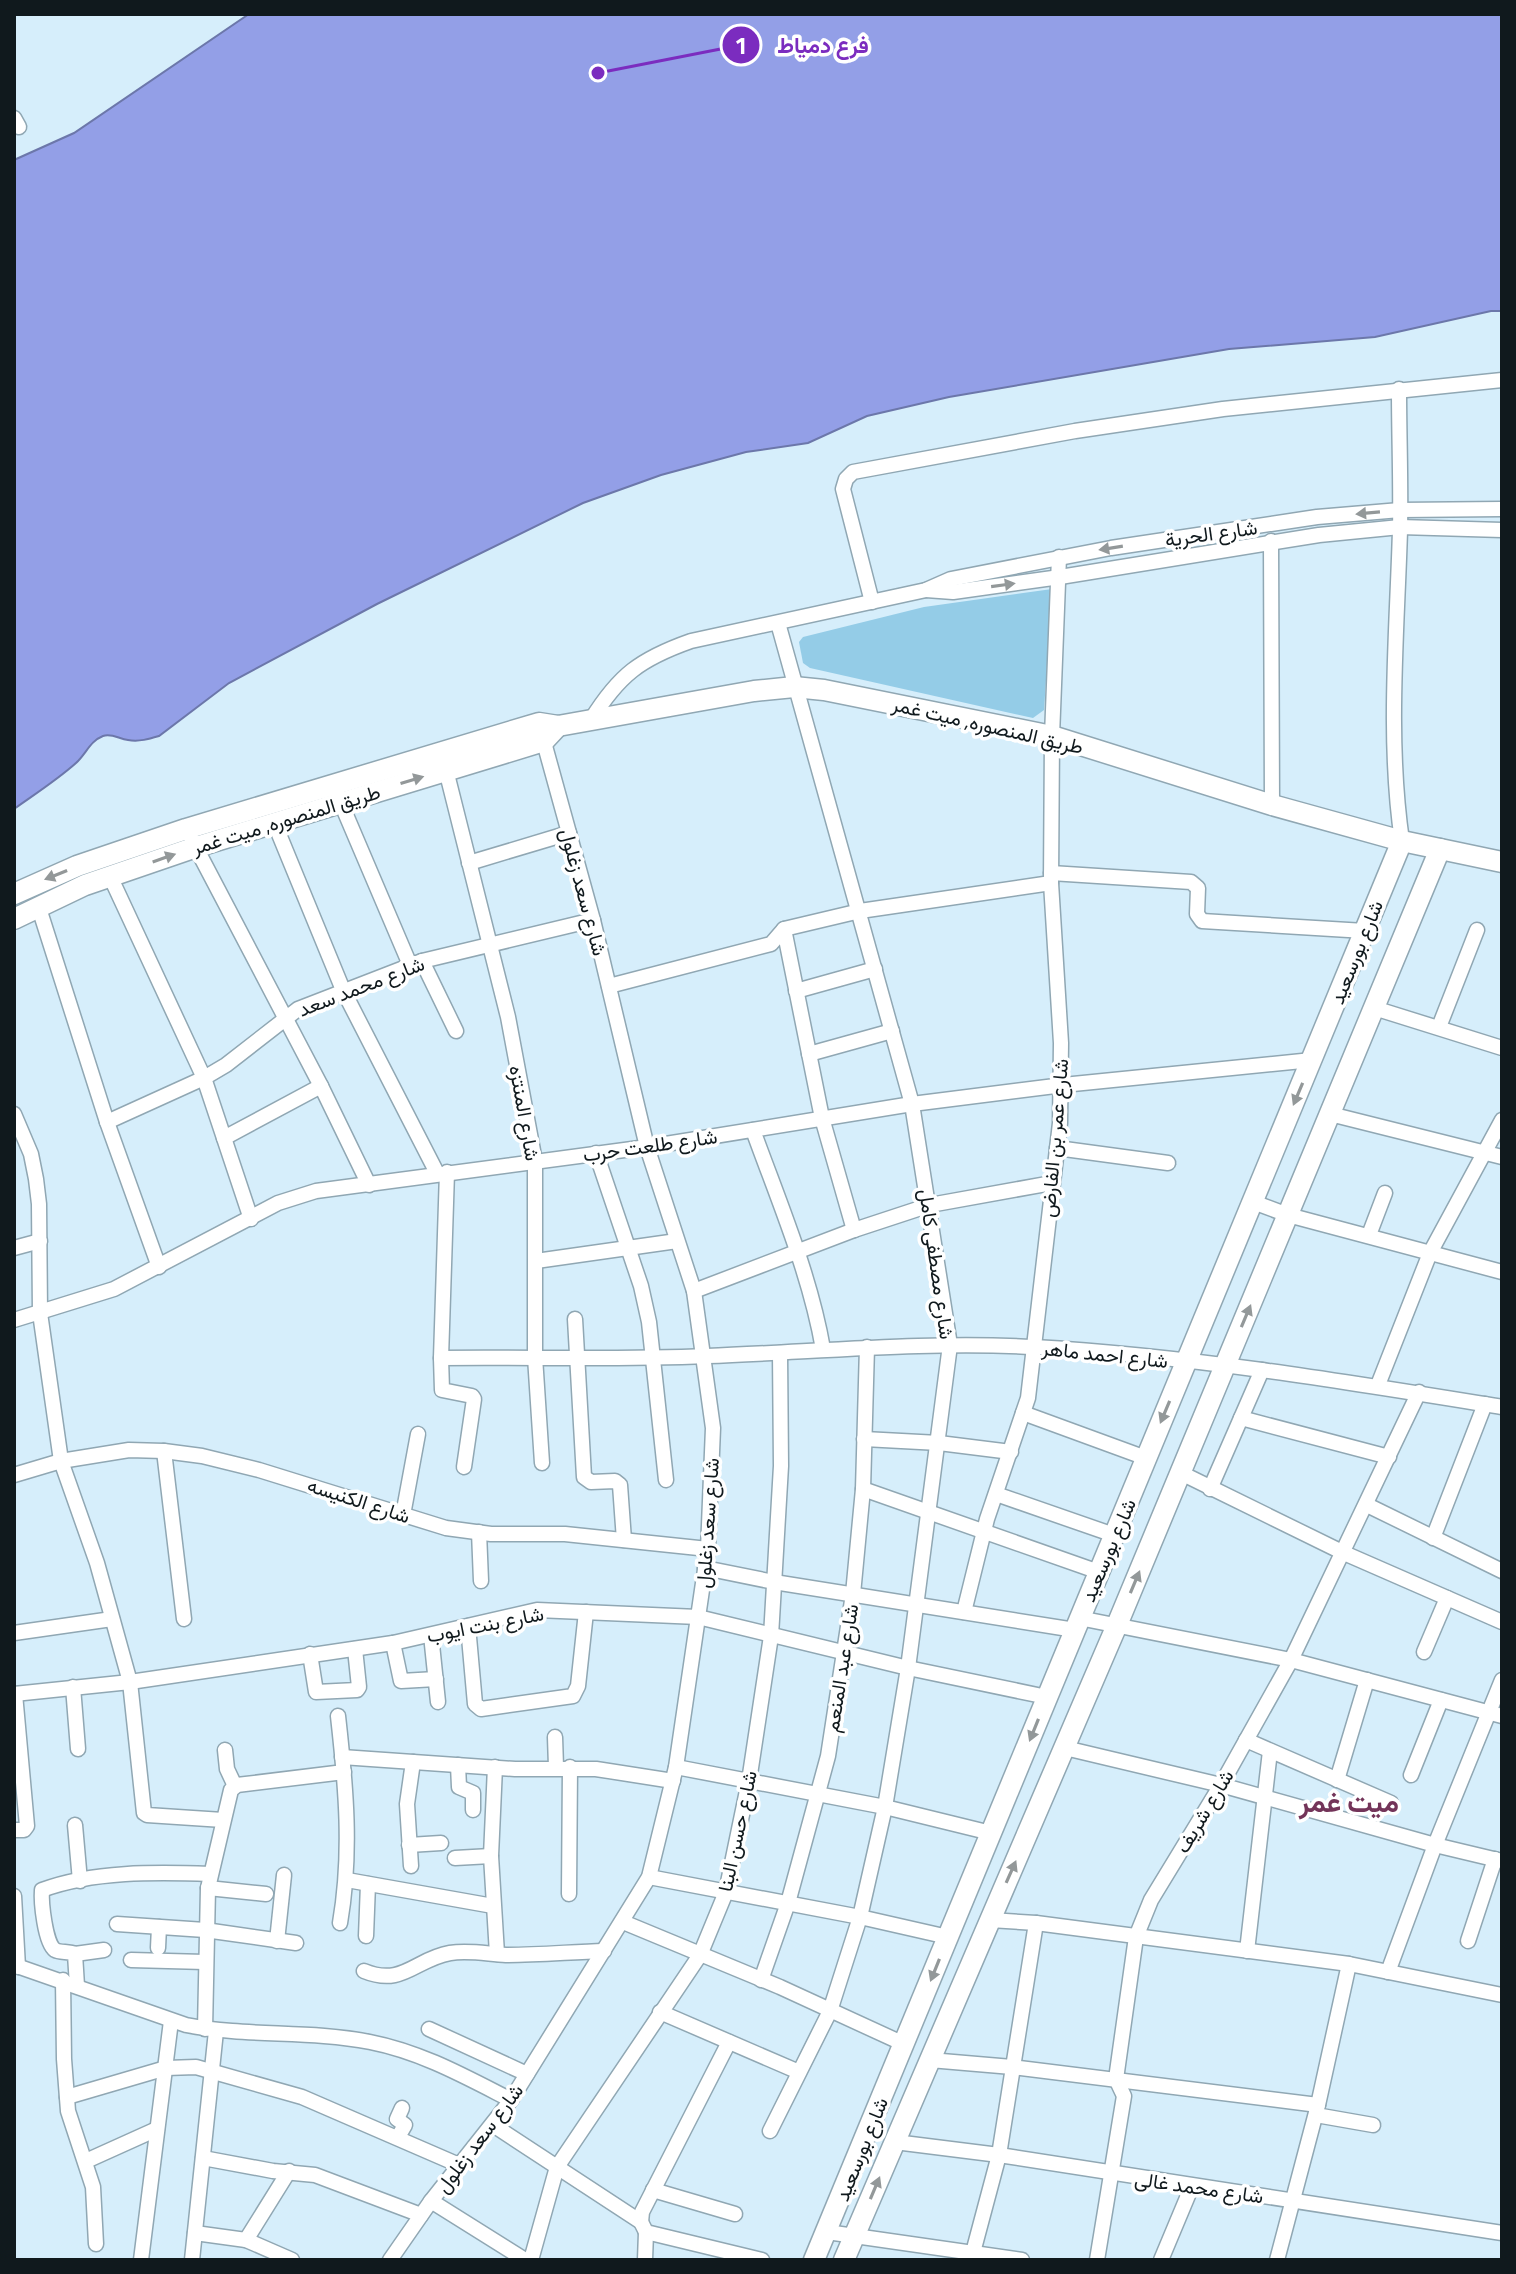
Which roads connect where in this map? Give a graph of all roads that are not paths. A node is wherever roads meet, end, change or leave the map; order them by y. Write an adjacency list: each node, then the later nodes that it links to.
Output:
1 (1502, 380): 2 (street)
2 (1399, 389): 4 (street); 15 (street)
3 (1502, 509): 5 (street, شارع الحرية)
4 (1400, 510): 5 (street, شارع الحرية); 6 (street, شارع الحرية, one-way to 6); 7 (street)
5 (1447, 510): 9 (street)
6 (1317, 517): 10 (street); 12 (street, شارع الحرية, one-way to 12)
7 (1400, 527): 9 (street, شارع الحرية); 10 (street, شارع الحرية); 27 (street)
8 (1502, 530): 9 (street, شارع الحرية)
9 (1448, 531)
10 (1319, 535): 11 (street, شارع الحرية)
11 (1271, 541): 13 (street, شارع الحرية); 23 (street)
12 (1059, 557): 13 (street, شارع عمر بن الفارض); 14 (street, شارع الحرية)
13 (1060, 577): 14 (street, شارع الحرية, one-way to 13); 20 (street, شارع عمر بن الفارض)
14 (926, 590): 15 (street, شارع الحرية)
15 (872, 602): 16 (street, شارع الحرية)
16 (778, 623): 17 (street, شارع مصطفى كامل); 18 (street, شارع الحرية)
17 (794, 687): 18 (street, طريق المنصوره, ميت غمر); 20 (street, طريق المنصوره, ميت غمر); 35 (street, شارع مصطفى كامل)
18 (591, 720): 19 (street, طريق المنصوره, ميت غمر)
19 (547, 730): 21 (street, طريق المنصوره, ميت غمر); 22 (street, طريق المنصوره, ميت غمر); 25 (street, شارع سعد زغلول)
20 (1052, 736): 23 (street, طريق المنصوره, ميت غمر); 32 (street, شارع عمر بن الفارض)
21 (446, 770): 22 (street, طريق المنصوره, ميت غمر, one-way to 21); 30 (street, شارع المنتزه)
22 (337, 793): 24 (street, طريق المنصوره, ميت غمر); 26 (street, طريق المنصوره, ميت غمر); 42 (street)
23 (1272, 805): 27 (street, طريق المنصوره, ميت غمر)
24 (274, 822): 26 (street, طريق المنصوره, ميت غمر); 46 (street)
25 (569, 833): 30 (street); 37 (street, شارع سعد زغلول)
26 (191, 838): 31 (street, طريق المنصوره, ميت غمر, one-way to 26); 33 (street, طريق المنصوره, ميت غمر, one-way to 33); 50 (street)
27 (1402, 841): 28 (street, طريق المنصوره, ميت غمر); 40 (street, شارع بورسعيد)
28 (1440, 849): 29 (street, طريق المنصوره, ميت غمر); 43 (street, شارع بورسعيد)
29 (1502, 862)
30 (469, 863): 41 (street, شارع المنتزه)
31 (110, 876): 34 (street, طريق المنصوره, ميت غمر); 57 (street)
32 (1051, 878): 35 (street); 40 (street); 58 (street, شارع عمر بن الفارض)
33 (14, 894)
34 (38, 905): 36 (street, طريق المنصوره, ميت غمر); 65 (street)
35 (860, 911): 38 (street); 44 (street, شارع مصطفى كامل)
36 (14, 919)
37 (593, 920): 41 (street, شارع محمد سعد); 45 (street, شارع سعد زغلول)
38 (784, 929): 45 (street); 47 (street)
39 (1477, 930): 51 (street)
40 (1361, 940): 43 (street); 48 (street, شارع بورسعيد)
41 (489, 945): 42 (street, شارع محمد سعد); 73 (street, شارع المنتزه)
42 (416, 963): 46 (street, شارع محمد سعد); 52 (street)
43 (1392, 966): 49 (street, شارع بورسعيد)
44 (875, 969): 47 (street); 53 (street, شارع مصطفى كامل)
45 (609, 986): 68 (street, شارع سعد زغلول)
46 (343, 990): 50 (street, شارع محمد سعد); 75 (street)
47 (796, 991): 55 (street)
48 (1340, 993): 49 (street); 56 (street, شارع بورسعيد)
49 (1374, 1008): 51 (street); 62 (street, شارع بورسعيد)
50 (284, 1018): 57 (street, شارع محمد سعد); 59 (street)
51 (1439, 1027): 54 (street)
52 (456, 1031)
53 (892, 1031): 55 (street); 60 (street, شارع مصطفى كامل)
54 (1502, 1048)
55 (809, 1054): 63 (street)
56 (1312, 1060): 58 (street, شارع طلعت حرب); 79 (street, شارع بورسعيد, one-way to 79)
57 (204, 1078): 65 (street, شارع محمد سعد); 67 (street)
58 (1063, 1085): 60 (street, شارع طلعت حرب); 69 (street, شارع عمر بن الفارض)
59 (321, 1086): 67 (street); 77 (street)
60 (912, 1104): 63 (street, شارع طلعت حرب); 80 (street, شارع مصطفى كامل)
61 (14, 1114): 85 (street)
62 (1330, 1114): 70 (street); 81 (street, شارع بورسعيد)
63 (822, 1118): 66 (street, شارع طلعت حرب); 83 (street)
64 (1502, 1120): 70 (street)
65 (107, 1122): 92 (street)
66 (753, 1130): 68 (street, شارع طلعت حرب); 89 (street)
67 (224, 1138): 82 (street)
68 (647, 1147): 71 (street, شارع طلعت حرب); 86 (street, شارع سعد زغلول)
69 (1057, 1148): 74 (street); 76 (street, شارع عمر بن الفارض)
70 (1484, 1152): 72 (street); 90 (street)
71 (596, 1153): 73 (street, شارع طلعت حرب); 88 (street)
72 (1502, 1157)
73 (535, 1161): 75 (street, شارع طلعت حرب); 91 (street, شارع المنتزه)
74 (1168, 1163)
75 (442, 1172): 77 (street, شارع طلعت حرب); 107 (street)
76 (1052, 1183): 80 (street); 100 (street, شارع عمر بن الفارض)
77 (369, 1185): 82 (street, شارع طلعت حرب)
78 (1385, 1193): 84 (street)
79 (1253, 1202): 81 (street); 108 (street, شارع بورسعيد)
80 (930, 1205): 83 (street); 98 (street, شارع مصطفى كامل)
81 (1288, 1215): 84 (street); 109 (street, شارع بورسعيد, one-way to 81)
82 (251, 1219): 92 (street, شارع طلعت حرب)
83 (854, 1230): 89 (street)
84 (1369, 1235): 90 (street)
85 (40, 1241): 87 (street); 95 (street)
86 (677, 1241): 88 (street); 94 (street, شارع سعد زغلول)
87 (14, 1248)
88 (627, 1248): 91 (street); 106 (street)
89 (797, 1252): 94 (street); 101 (street)
90 (1430, 1253): 93 (street); 111 (street)
91 (536, 1261): 104 (street, شارع المنتزه)
92 (159, 1267): 95 (street, شارع طلعت حرب)
93 (1502, 1272)
94 (694, 1291): 103 (street, شارع سعد زغلول)
95 (40, 1313): 97 (street, شارع طلعت حرب); 124 (street)
96 (575, 1319): 105 (street)
97 (14, 1320)
98 (950, 1345): 99 (street, شارع احمد ماهر); 100 (street, شارع احمد ماهر); 119 (street, شارع مصطفى كامل)
99 (867, 1347): 101 (street, شارع احمد ماهر); 118 (street, شارع عبد المنعم)
100 (1035, 1347): 108 (street, شارع احمد ماهر); 115 (street, شارع عمر بن الفارض)
101 (823, 1349): 102 (street, شارع احمد ماهر)
102 (780, 1353): 103 (street, شارع احمد ماهر); 147 (street, شارع حسن البنا)
103 (704, 1356): 106 (street, شارع احمد ماهر); 141 (street, شارع سعد زغلول)
104 (535, 1357): 105 (street, شارع احمد ماهر); 107 (street, شارع احمد ماهر); 125 (street, شارع المنتزه)
105 (576, 1357): 106 (street, شارع احمد ماهر); 140 (street)
106 (654, 1357): 129 (street)
107 (441, 1358): 126 (street)
108 (1186, 1362): 109 (street, شارع احمد ماهر); 123 (street, شارع بورسعيد, one-way to 123)
109 (1225, 1366): 110 (street, شارع احمد ماهر); 127 (street, شارع بورسعيد)
110 (1262, 1370): 111 (street, شارع احمد ماهر); 116 (street)
111 (1378, 1385): 112 (street, شارع احمد ماهر)
112 (1419, 1392): 113 (street, شارع احمد ماهر); 122 (street, شارع شريف)
113 (1485, 1404): 114 (street, شارع احمد ماهر); 139 (street)
114 (1502, 1407)
115 (1023, 1413): 121 (street, شارع عمر بن الفارض); 123 (street)
116 (1241, 1418): 122 (street); 131 (street)
117 (418, 1434): 135 (street)
118 (864, 1439): 119 (street); 130 (street, شارع عبد المنعم)
119 (939, 1443): 121 (street); 134 (street, شارع مصطفى كامل)
120 (164, 1451): 124 (street, شارع الكنيسه); 135 (street, شارع الكنيسه); 155 (street)
121 (1011, 1452): 132 (street, شارع عمر بن الفارض)
122 (1389, 1457): 133 (street, شارع شريف)
123 (1146, 1458): 138 (street, شارع بورسعيد)
124 (61, 1461): 128 (street, شارع الكنيسه); 154 (street)
125 (542, 1463)
126 (464, 1467)
127 (1181, 1473): 131 (street); 158 (street, شارع بورسعيد, one-way to 127)
128 (14, 1475)
129 (666, 1480)
130 (863, 1489): 134 (street); 148 (street, شارع عبد المنعم)
131 (1210, 1489): 142 (street)
132 (996, 1494): 137 (street, شارع عمر بن الفارض); 138 (street)
133 (1367, 1505): 139 (street); 142 (street, شارع شريف)
134 (929, 1513): 137 (street); 150 (street, شارع مصطفى كامل)
135 (403, 1515): 136 (street, شارع الكنيسه)
136 (479, 1532): 140 (street, شارع الكنيسه); 146 (street)
137 (984, 1532): 145 (street); 152 (street, شارع عمر بن الفارض)
138 (1114, 1535): 145 (street, شارع بورسعيد)
139 (1433, 1538): 144 (street)
140 (624, 1540): 141 (street, شارع الكنيسه)
141 (708, 1549): 143 (street, شارع سعد زغلول)
142 (1344, 1553): 149 (street); 168 (street, شارع شريف)
143 (705, 1568): 147 (street); 153 (street, شارع سعد زغلول)
144 (1502, 1571)
145 (1099, 1572): 157 (street, شارع بورسعيد)
146 (481, 1581)
147 (774, 1582): 148 (street); 162 (street, شارع حسن البنا)
148 (853, 1594): 150 (street); 165 (street, شارع عبد المنعم)
149 (1447, 1598): 156 (street); 166 (street)
150 (916, 1604): 152 (street); 169 (street, شارع مصطفى كامل)
151 (586, 1612): 153 (street, شارع بنت ايوب); 159 (street, شارع بنت ايوب); 159 (street)
152 (964, 1612): 157 (street)
153 (698, 1617): 162 (street, شارع بنت ايوب); 192 (street, شارع سعد زغلول)
154 (112, 1619): 160 (street); 173 (street)
155 (184, 1619)
156 (1502, 1622)
157 (1077, 1624): 158 (street); 176 (street, شارع بورسعيد)
158 (1117, 1625): 168 (street); 183 (street, شارع بورسعيد)
159 (468, 1626): 161 (street, شارع بنت ايوب)
160 (14, 1633)
161 (431, 1635): 163 (street, شارع بنت ايوب); 170 (street)
162 (771, 1636): 165 (street, شارع بنت ايوب); 195 (street, شارع حسن البنا)
163 (393, 1643): 164 (street, شارع بنت ايوب); 170 (street)
164 (355, 1649): 167 (street, شارع بنت ايوب); 167 (street)
165 (844, 1652): 169 (street, شارع بنت ايوب); 198 (street, شارع عبد المنعم)
166 (1424, 1652)
167 (310, 1654): 173 (street, شارع بنت ايوب)
168 (1291, 1660): 171 (street); 182 (street, شارع شريف)
169 (908, 1668): 176 (street, شارع بنت ايوب); 201 (street, شارع مصطفى كامل)
170 (436, 1679): 178 (street)
171 (1367, 1680): 177 (street); 194 (street)
172 (1502, 1680): 179 (street)
173 (130, 1682): 174 (street, شارع بنت ايوب); 203 (street)
174 (73, 1687): 175 (street, شارع بنت ايوب); 184 (street)
175 (15, 1694): 205 (street)
176 (1047, 1697): 206 (street, شارع بورسعيد, one-way to 206)
177 (1441, 1700): 179 (street); 193 (street)
178 (438, 1702)
179 (1495, 1714): 209 (street)
180 (338, 1716): 188 (street)
181 (555, 1737): 191 (street)
182 (1246, 1740): 186 (street); 196 (street, شارع شريف)
183 (1065, 1748): 196 (street); 227 (street, شارع بورسعيد, one-way to 183)
184 (78, 1749)
185 (225, 1750): 197 (street)
186 (1270, 1751): 194 (street); 199 (street)
187 (413, 1762): 188 (street); 189 (street); 208 (street)
188 (343, 1765): 197 (street); 216 (street)
189 (458, 1765): 190 (street); 202 (street)
190 (495, 1767): 191 (street); 210 (street)
191 (563, 1767): 192 (street); 222 (street)
192 (674, 1774): 195 (street); 215 (street, شارع سعد زغلول)
193 (1411, 1775)
194 (1337, 1780): 200 (street)
195 (749, 1781): 198 (street); 220 (street, شارع حسن البنا)
196 (1221, 1785): 199 (street); 236 (street, شارع شريف)
197 (235, 1786): 203 (street)
198 (819, 1794): 201 (street); 224 (street, شارع عبد المنعم)
199 (1264, 1798): 209 (street); 243 (street)
200 (1391, 1803)
201 (885, 1807): 206 (street); 226 (street, شارع مصطفى كامل)
202 (473, 1810)
203 (223, 1820): 218 (street)
204 (75, 1825): 217 (street)
205 (20, 1829)
206 (991, 1833): 235 (street, شارع بورسعيد)
207 (441, 1843): 208 (street)
208 (409, 1845): 213 (street)
209 (1435, 1845): 212 (street); 252 (street)
210 (491, 1856): 211 (street); 225 (street)
211 (455, 1858)
212 (1498, 1860): 238 (street)
213 (411, 1866)
214 (284, 1875): 237 (street)
215 (649, 1877): 220 (street); 228 (street, شارع سعد زغلول)
216 (347, 1880): 219 (street); 229 (street)
217 (80, 1881): 218 (street); 244 (street)
218 (209, 1881): 221 (street); 233 (street)
219 (368, 1884): 225 (street); 234 (street)
220 (726, 1892): 224 (street); 246 (street, شارع حسن البنا)
221 (266, 1894)
222 (569, 1894)
223 (14, 1896): 250 (street)
224 (788, 1903): 226 (street); 253 (street, شارع عبد المنعم)
225 (493, 1906): 245 (street)
226 (860, 1917): 235 (street); 256 (street, شارع مصطفى كامل)
227 (990, 1920): 230 (street); 265 (street, شارع بورسعيد)
228 (623, 1922): 242 (street, شارع سعد زغلول); 246 (street)
229 (340, 1923)
230 (1036, 1923): 236 (street); 266 (street)
231 (117, 1924): 232 (street)
232 (159, 1927): 233 (street); 240 (street)
233 (205, 1930): 237 (street); 248 (street)
234 (366, 1936)
235 (948, 1937): 264 (street, شارع بورسعيد, one-way to 264)
236 (1136, 1937): 243 (street); 271 (street, شارع شريف)
237 (277, 1941): 239 (street)
238 (1468, 1941)
239 (296, 1943)
240 (158, 1948)
241 (104, 1950): 244 (street)
242 (604, 1951): 245 (street); 270 (street, شارع سعد زغلول)
243 (1247, 1951): 249 (street)
244 (75, 1954): 254 (street)
245 (497, 1954): 251 (street)
246 (700, 1955): 253 (street); 257 (street, شارع حسن البنا)
247 (131, 1960): 248 (street)
248 (205, 1962): 261 (street)
249 (1349, 1964): 252 (street); 277 (street)
250 (16, 1966): 254 (street)
251 (364, 1971)
252 (1388, 1972): 255 (street)
253 (761, 1980): 256 (street)
254 (70, 1983): 258 (street); 273 (street)
255 (1502, 1995)
256 (830, 2011): 264 (street); 269 (street, شارع مصطفى كامل)
257 (660, 2012): 263 (street); 288 (street, شارع حسن البنا)
258 (171, 2021): 261 (street); 267 (street)
259 (463, 2027): 262 (street)
260 (429, 2029): 262 (street)
261 (211, 2030): 268 (street); 274 (street)
262 (455, 2041): 270 (street)
263 (729, 2042): 269 (street); 292 (street)
264 (904, 2044): 298 (street, شارع بورسعيد)
265 (930, 2060): 266 (street); 283 (street, شارع بورسعيد)
266 (1012, 2067): 271 (street); 284 (street)
267 (166, 2068): 268 (street); 273 (street); 280 (street)
268 (212, 2071): 276 (street); 285 (street)
269 (799, 2072): 281 (street, شارع مصطفى كامل)
270 (527, 2074): 274 (street, شارع سعد زغلول)
271 (1116, 2079): 277 (street); 290 (street, شارع شريف)
272 (337, 2094): 276 (street)
273 (67, 2097): 286 (street)
274 (511, 2100): 278 (street, شارع سعد زغلول)
275 (402, 2108): 282 (street)
276 (331, 2109): 282 (street)
277 (1317, 2110): 279 (street); 294 (street)
278 (493, 2125): 287 (street, شارع سعد زغلول); 288 (street)
279 (1373, 2125)
280 (157, 2129): 286 (street); 305 (street)
281 (770, 2131)
282 (398, 2137): 287 (street)
283 (895, 2142): 284 (street, شارع محمد غالى); 301 (street, شارع بورسعيد, one-way to 283)
284 (999, 2155): 290 (street, شارع محمد غالى); 304 (street)
285 (203, 2158): 289 (street); 299 (street)
286 (86, 2161): 303 (street)
287 (459, 2165): 293 (street, شارع سعد زغلول)
288 (557, 2167): 297 (street); 309 (street, شارع حسن البنا)
289 (289, 2171): 296 (street); 302 (street)
290 (1111, 2174): 291 (street, شارع محمد غالى); 315 (street, شارع شريف)
291 (1192, 2186): 294 (street, شارع محمد غالى); 316 (street)
292 (653, 2190): 295 (street); 297 (street)
293 (431, 2201): 296 (street, شارع سعد زغلول); 309 (street)
294 (1294, 2201): 300 (street, شارع محمد غالى); 317 (street)
295 (735, 2214)
296 (421, 2215): 308 (street, شارع سعد زغلول)
297 (644, 2227): 310 (street); 311 (street)
298 (827, 2232): 301 (street); 312 (street, شارع بورسعيد)
299 (195, 2233): 302 (street); 306 (street)
300 (1502, 2233)
301 (854, 2237): 304 (street); 313 (street, شارع بورسعيد)
302 (246, 2240): 307 (street)
303 (96, 2244)
304 (972, 2256): 314 (street)
305 (141, 2260)
306 (192, 2260)
307 (292, 2260)
308 (390, 2260)
309 (528, 2260)
310 (645, 2260)
311 (762, 2260)
312 (814, 2260)
313 (844, 2260)
314 (1022, 2260)
315 (1097, 2260)
316 (1161, 2260)
317 (1277, 2260)

